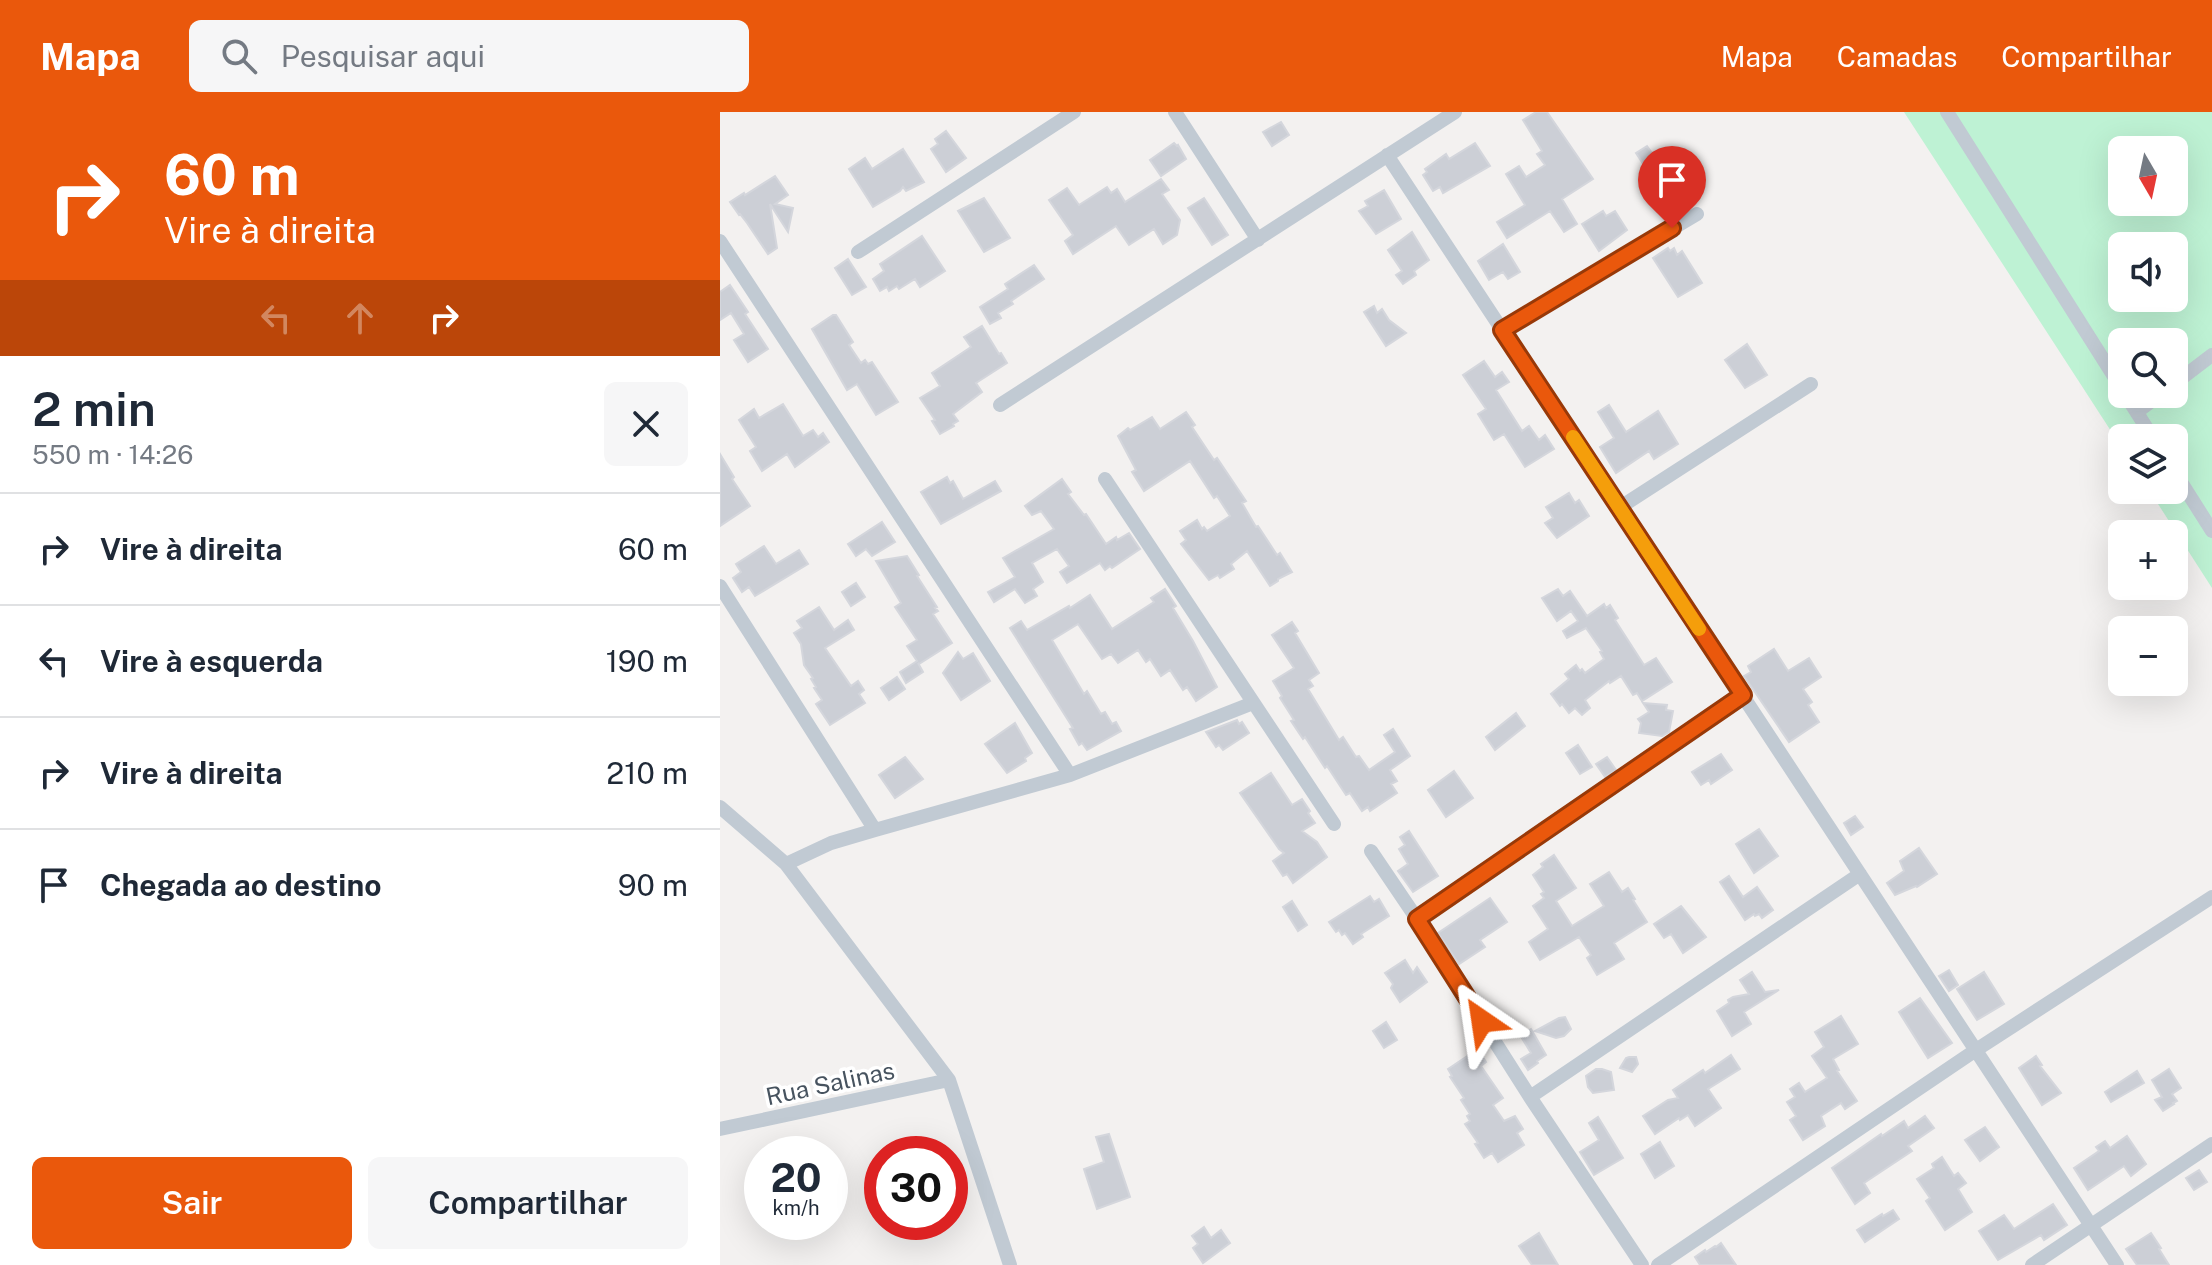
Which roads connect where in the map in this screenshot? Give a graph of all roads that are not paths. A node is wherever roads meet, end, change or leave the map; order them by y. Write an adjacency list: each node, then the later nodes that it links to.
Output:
1 (1074, 112): 9 (street)
2 (1175, 112): 7 (street)
3 (1455, 112): 5 (street)
4 (1947, 112): 12 (street)
5 (1387, 155): 7 (street); 10 (street)
6 (1697, 214): 10 (street)
7 (1258, 240): 15 (street)
8 (720, 241): 27 (street)
9 (858, 252)
10 (1502, 330): 22 (street)
11 (2212, 355): 13 (street)
12 (2108, 367)
13 (2188, 373)
14 (1811, 384): 22 (street)
15 (1000, 405)
16 (2134, 408): 18 (street)
17 (2142, 408): 18 (street)
18 (2137, 412): 19 (street)
19 (2144, 424)
20 (1105, 479): 26 (street)
21 (2188, 493): 23 (street)
22 (1619, 508): 25 (street)
23 (2212, 531)
24 (720, 586): 30 (street)
25 (1743, 695): 33 (street); 35 (street)
26 (1253, 703): 27 (street); 29 (street)
27 (1070, 775): 30 (street)
28 (720, 807): 32 (street)
29 (1334, 824)
30 (875, 830): 32 (street)
31 (1371, 851): 35 (street)
32 (786, 864): 37 (street)
33 (1860, 874): 36 (street); 38 (street)
34 (2212, 897): 36 (street)
35 (1417, 919): 38 (street)
36 (1976, 1050): 41 (street); 44 (street)
37 (949, 1080): 39 (street, Rua Salinas); 42 (street)
38 (1530, 1097): 43 (street)
39 (720, 1129)
40 (2212, 1144): 41 (street)
41 (2092, 1225): 45 (street); 46 (street)
42 (1010, 1265)
43 (1642, 1265)
44 (1658, 1265)
45 (2032, 1265)
46 (2117, 1265)

